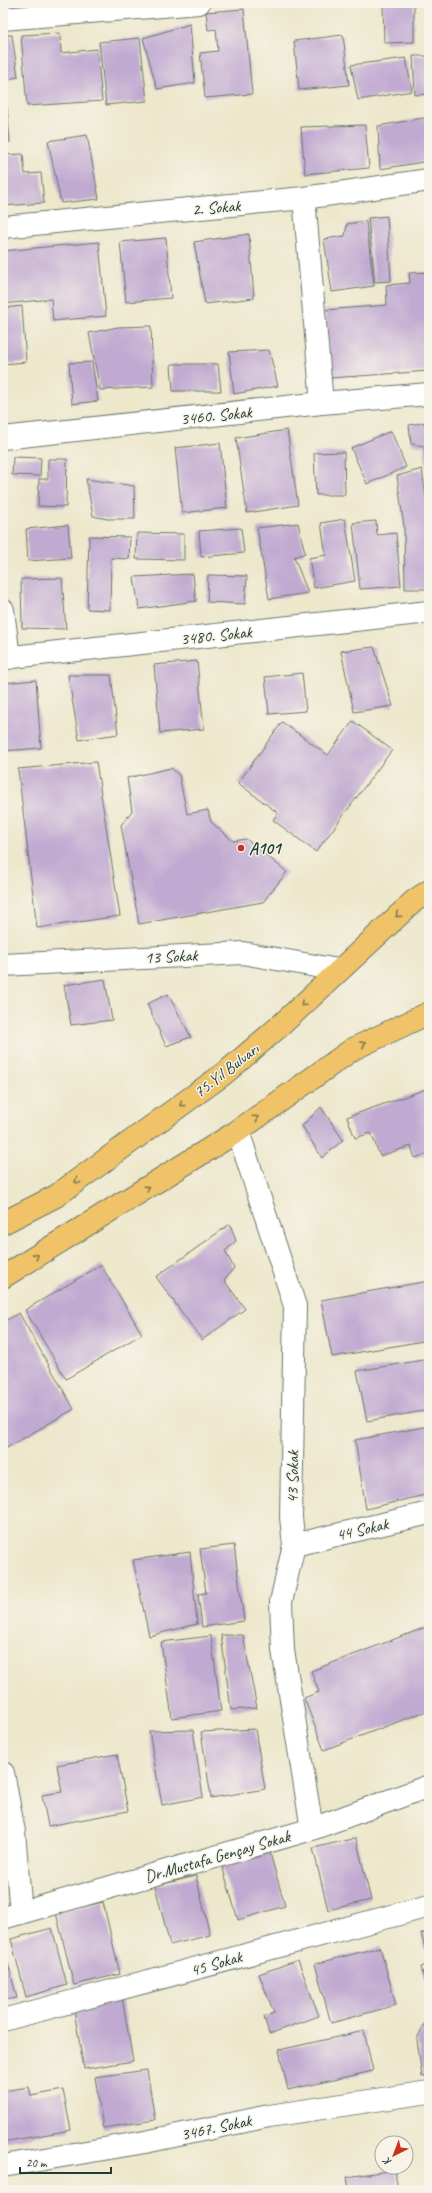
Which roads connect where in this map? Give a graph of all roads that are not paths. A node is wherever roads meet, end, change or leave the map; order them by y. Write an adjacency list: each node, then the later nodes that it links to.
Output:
1 (199, 3): 2 (street)
2 (3, 19)
3 (429, 180): 4 (street, 2. Sokak)
4 (304, 198): 5 (street, 2. Sokak); 7 (street)
5 (3, 227)
6 (429, 394): 7 (street, 3460. Sokak)
7 (322, 403): 8 (street, 3460. Sokak)
8 (3, 438)
9 (3, 610): 11 (street)
10 (429, 612): 11 (street, 3480. Sokak)
11 (6, 658)
12 (429, 891): 14 (main road, 75.Yıl Bulvarı, one-way to 14)
13 (3, 965): 14 (street, 13 Sokak)
14 (338, 970): 17 (main road, 75.Yıl Bulvarı, one-way to 17)
15 (429, 1013): 16 (main road, one-way to 15)
16 (238, 1131): 18 (main road, one-way to 16); 20 (street, 43 Sokak)
17 (3, 1223)
18 (3, 1277)
19 (429, 1513): 20 (street, 44 Sokak)
20 (294, 1545): 23 (street, 43 Sokak)
21 (3, 1774): 25 (street)
22 (429, 1786): 23 (street, Dr.Mustafa Gençay Sokak)
23 (312, 1829): 25 (street, Dr.Mustafa Gençay Sokak)
24 (429, 1906): 26 (street, 45 Sokak)
25 (12, 1915)
26 (3, 2020)
27 (429, 2092): 28 (street, 3467. Sokak)
28 (3, 2166)

